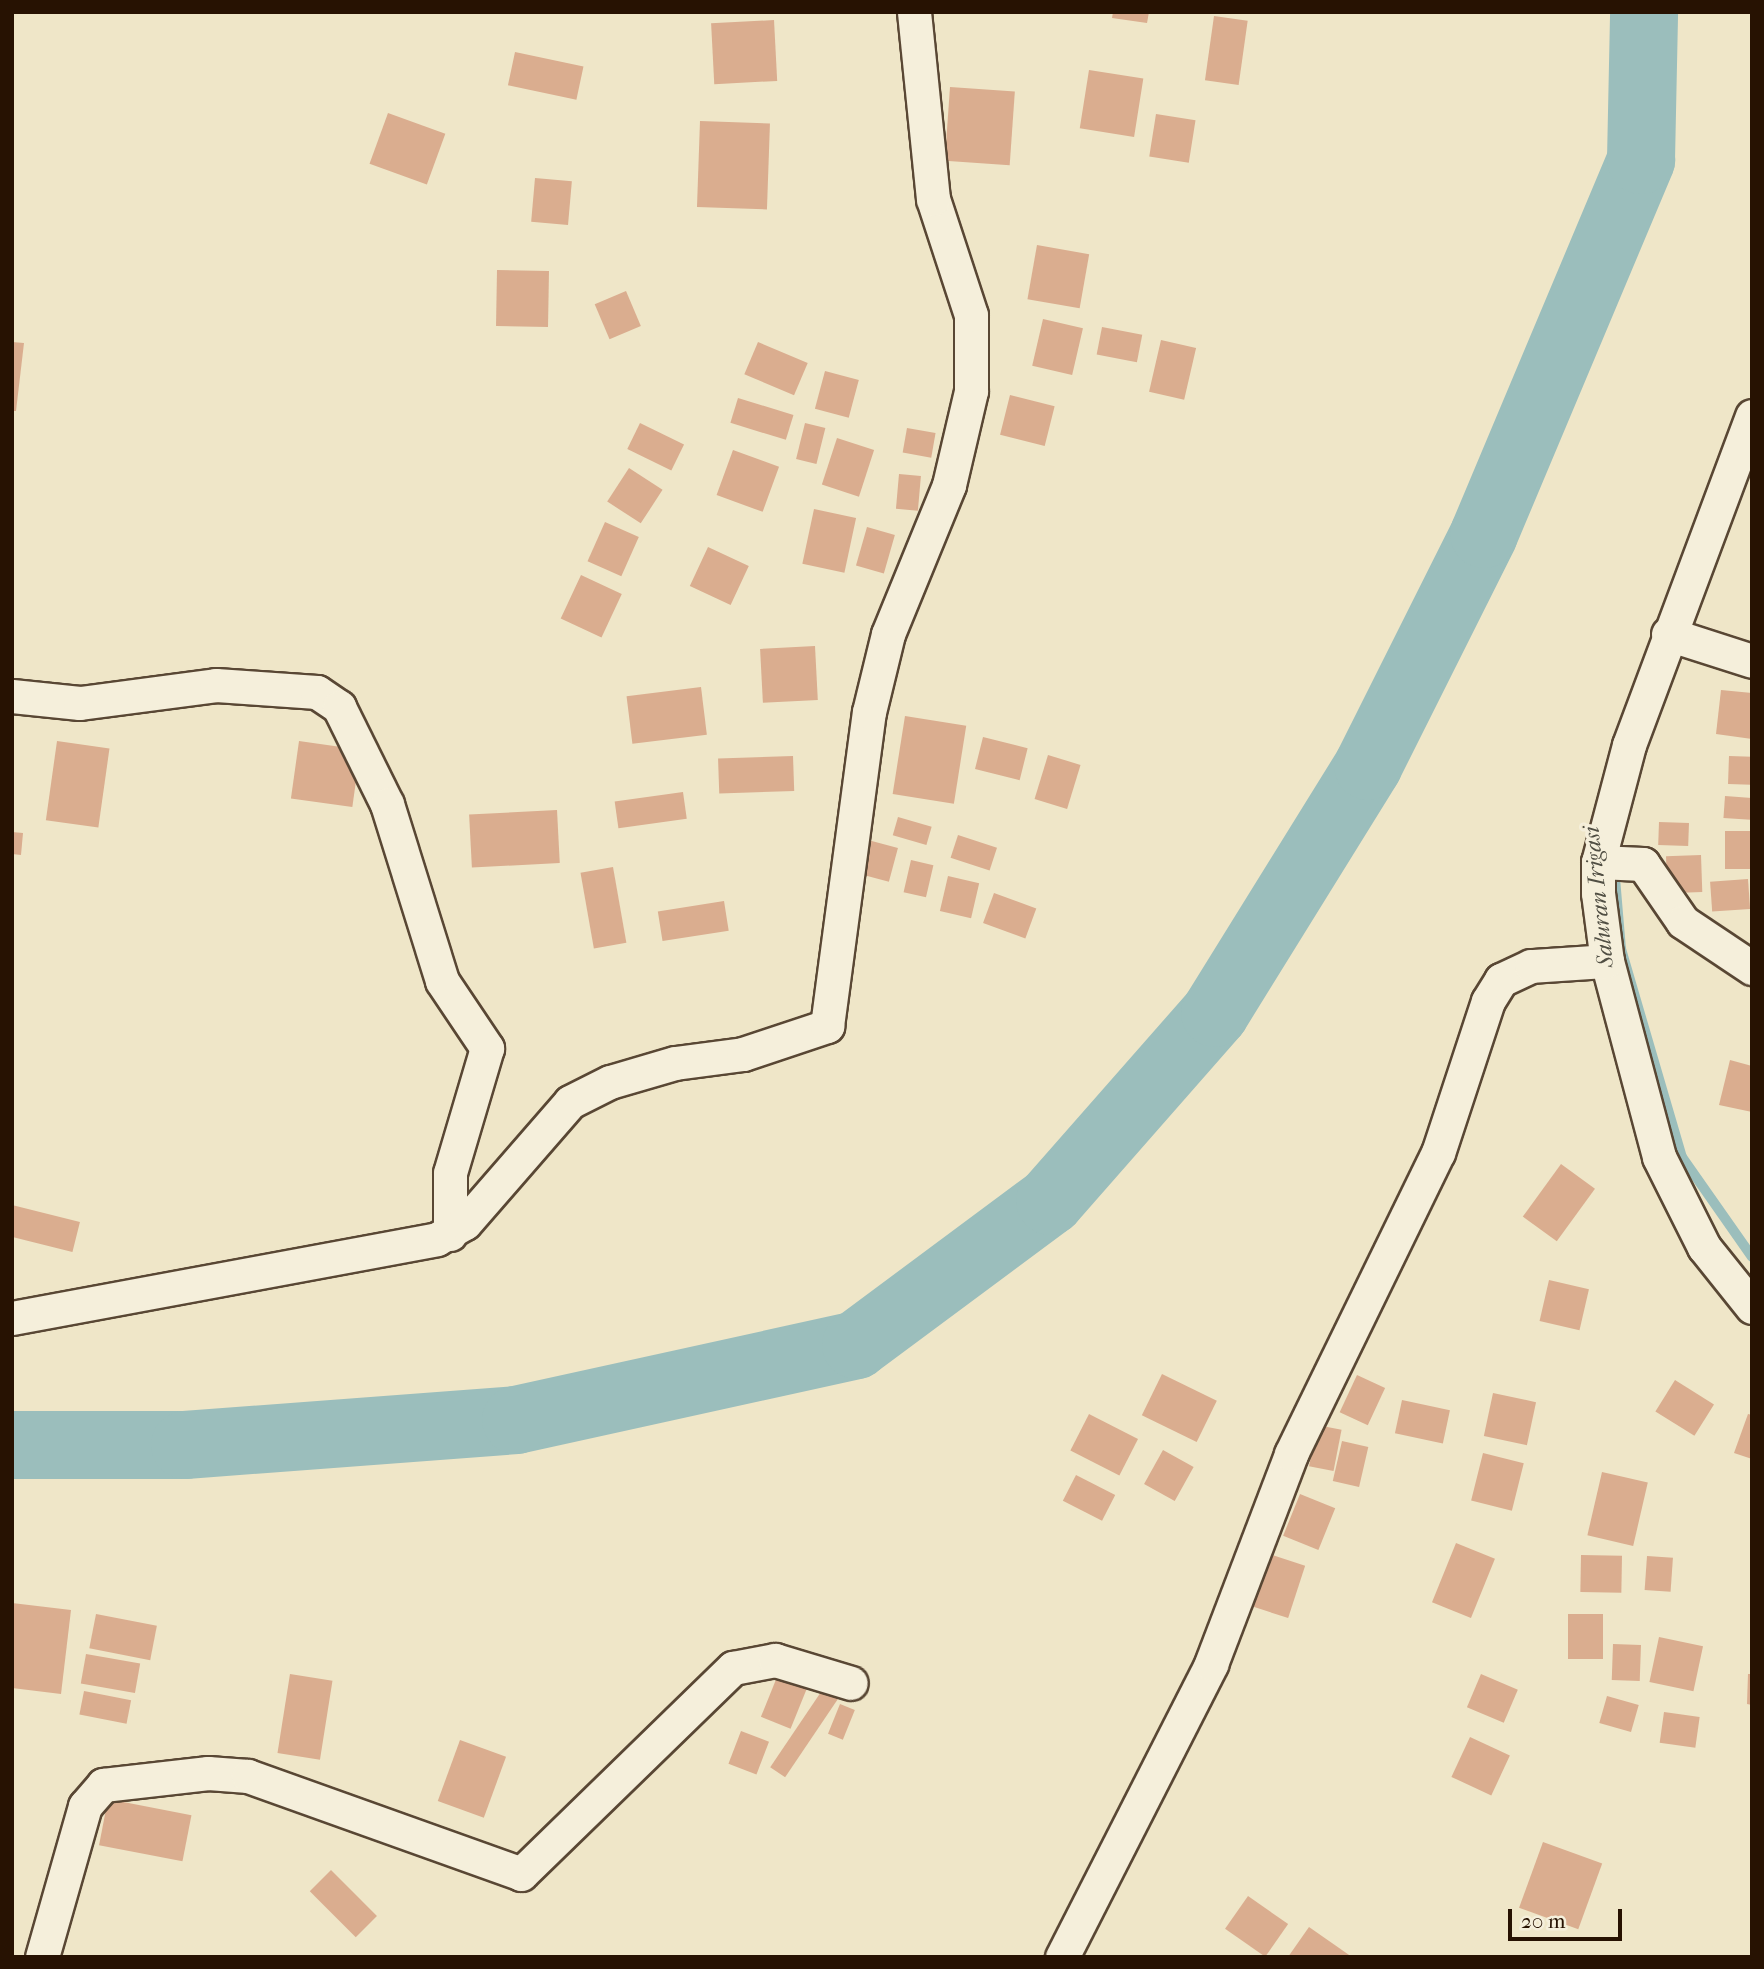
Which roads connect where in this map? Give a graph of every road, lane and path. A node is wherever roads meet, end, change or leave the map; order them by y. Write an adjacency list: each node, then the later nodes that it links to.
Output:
1 (914, 12): 9 (street)
2 (1752, 416): 3 (street)
3 (1671, 635): 4 (street); 6 (street)
4 (1752, 661)
5 (12, 696): 9 (street)
6 (1604, 862): 7 (street); 8 (street)
7 (1607, 961): 10 (street); 14 (street)
8 (1752, 968)
9 (450, 1234): 11 (street)
10 (1752, 1307)
11 (12, 1318)
12 (851, 1683): 13 (street)
13 (42, 1957)
14 (1062, 1957)

